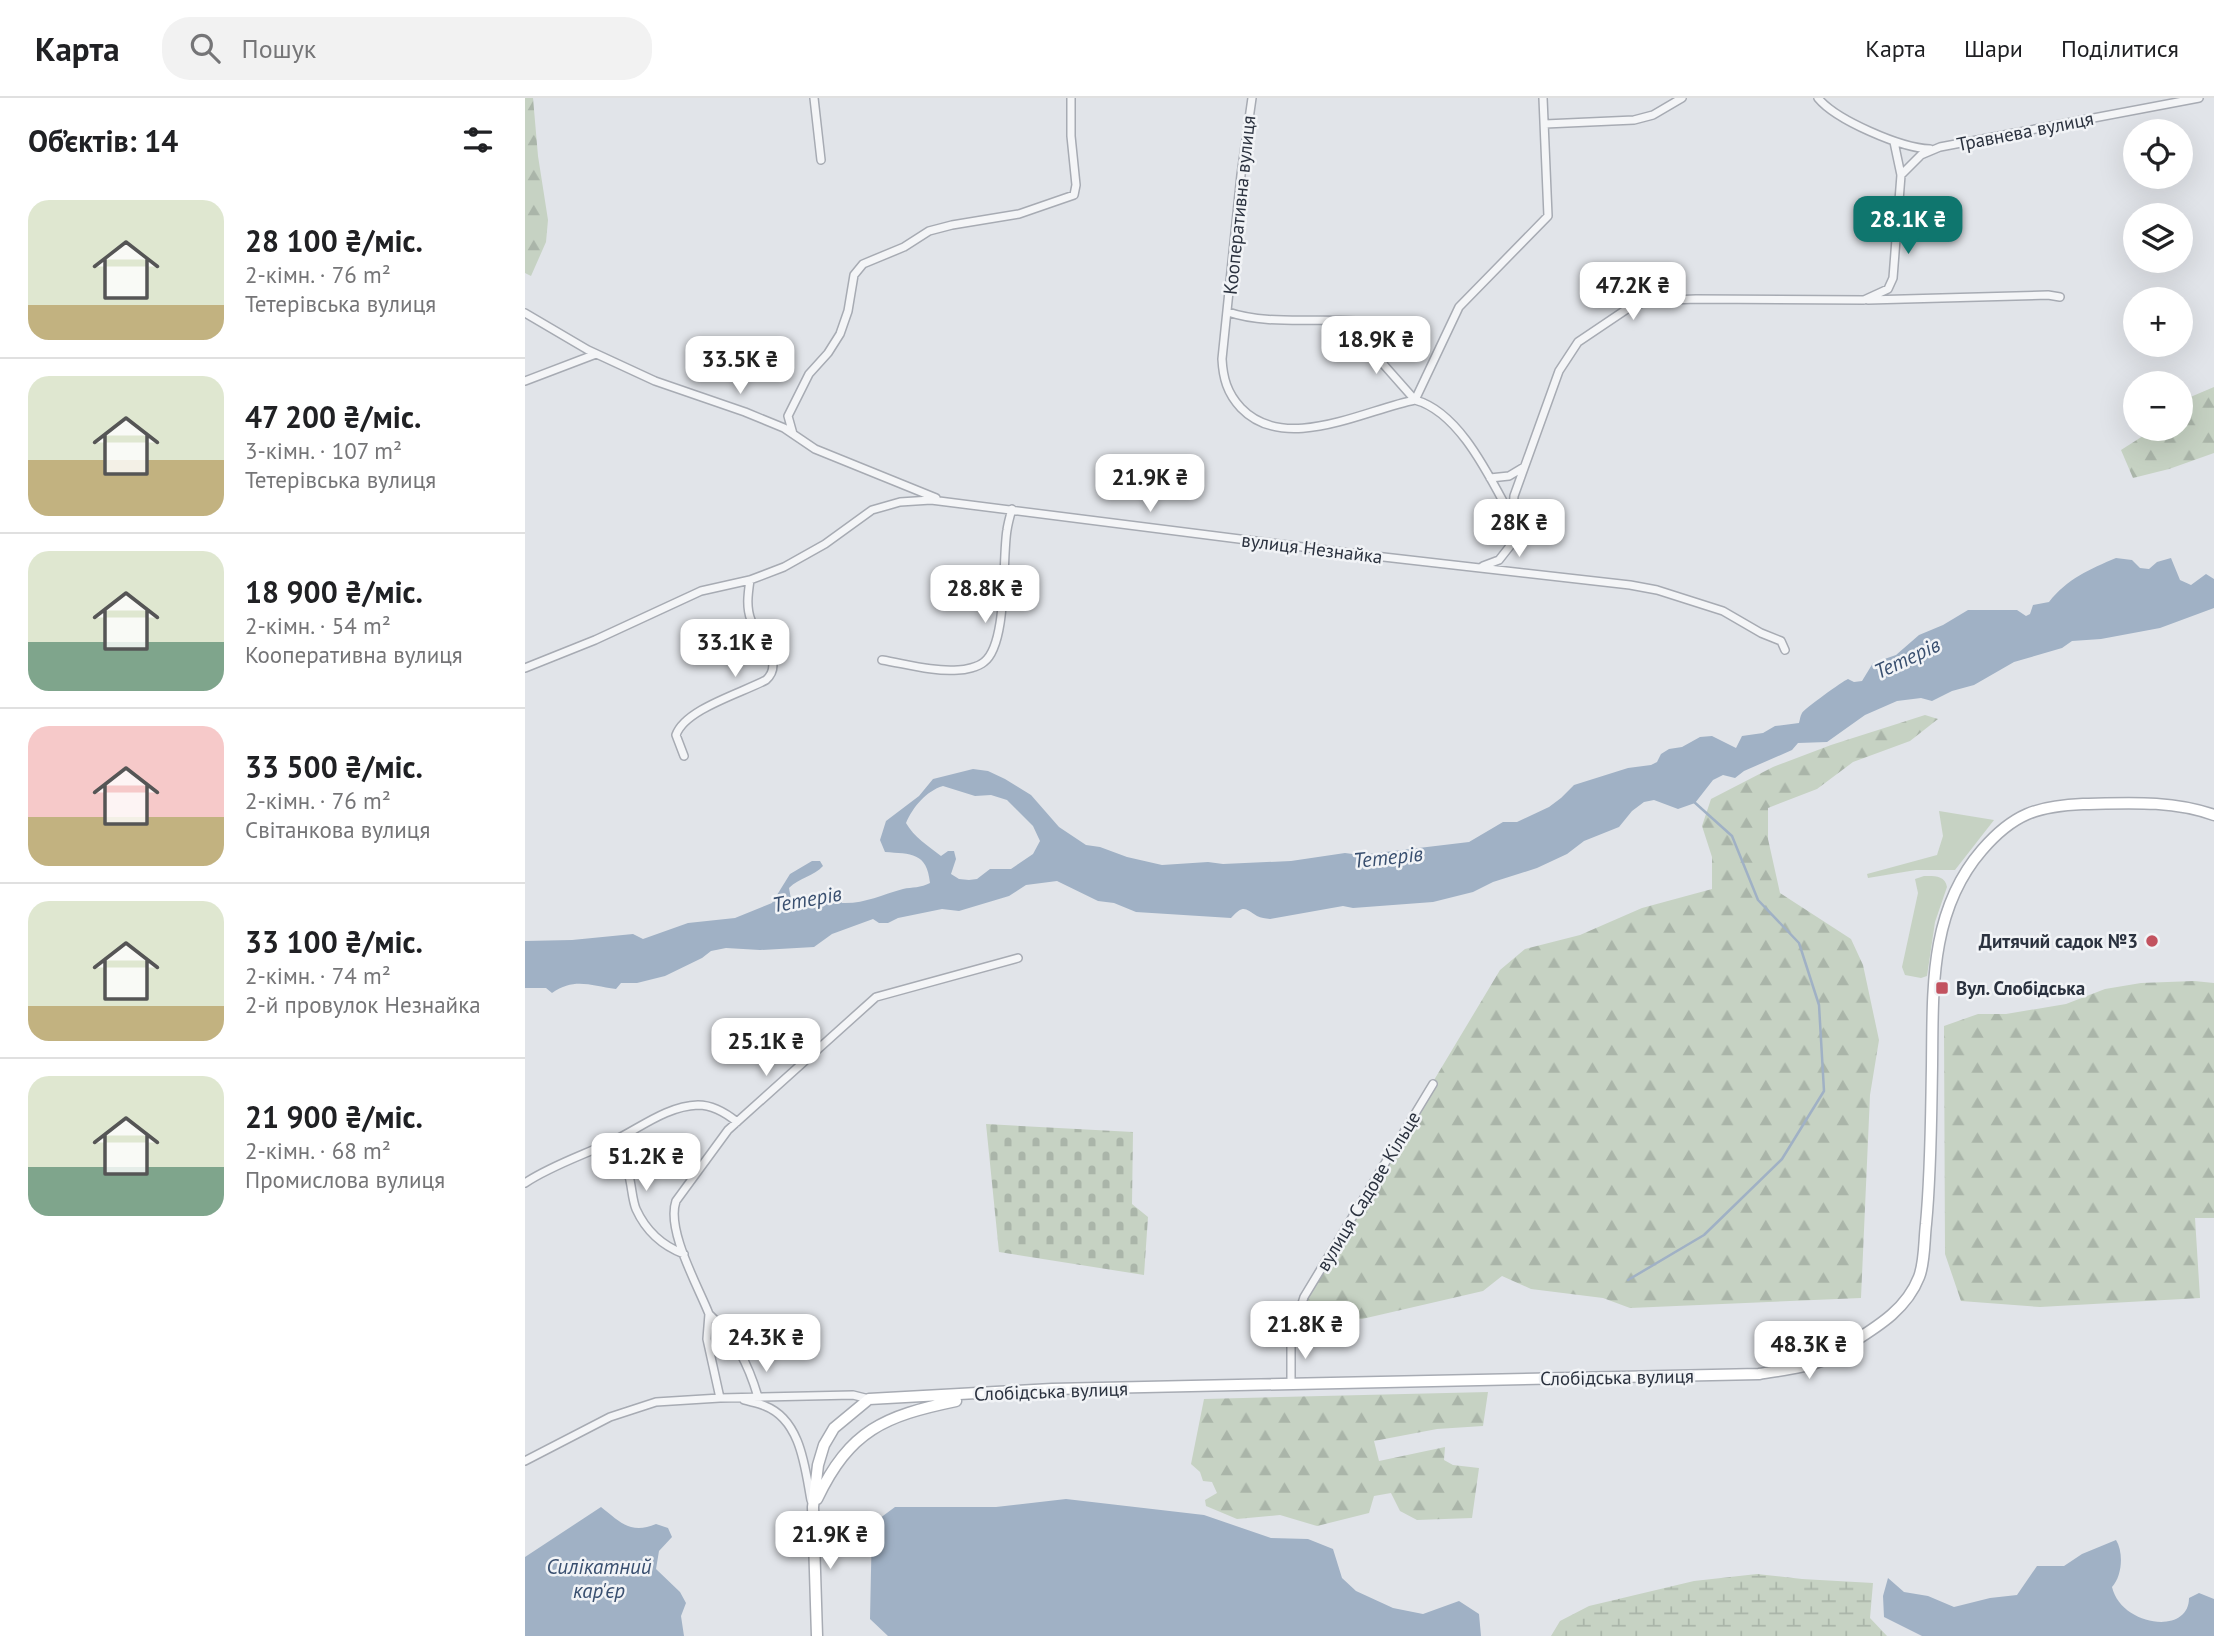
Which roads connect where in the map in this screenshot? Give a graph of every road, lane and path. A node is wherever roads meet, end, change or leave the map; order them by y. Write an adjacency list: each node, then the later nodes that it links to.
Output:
1 (814, 98): 11 (street)
2 (1071, 98): 22 (street)
3 (1252, 98): 17 (street, Кооперативна вулиця)
4 (1543, 98): 8 (street)
5 (1682, 98): 8 (street)
6 (1818, 98): 9 (street, Травнева вулиця)
7 (2199, 98): 10 (street, Травнева вулиця)
8 (1545, 124): 21 (street)
9 (1894, 142): 10 (street, Травнева вулиця); 12 (street)
10 (1934, 150): 12 (street, Травнева вулиця)
11 (821, 160)
12 (1901, 175): 13 (street)
13 (1893, 278): 15 (street); 16 (street)
14 (2060, 297): 16 (street)
15 (1864, 300): 16 (street); 23 (street)
16 (1893, 300)
17 (1228, 312): 21 (street, Кооперативна вулиця); 21 (street, Кооперативна вулиця)
18 (525, 313): 19 (street)
19 (596, 354): 20 (street); 22 (street)
20 (525, 381)
21 (1415, 400): 24 (street, Кооперативна вулиця)
22 (793, 434): 25 (street)
23 (1525, 467): 24 (street); 27 (street)
24 (1490, 478): 27 (street, Кооперативна вулиця)
25 (946, 502): 26 (street, вулиця Незнайка); 29 (street, вулиця Незнайка)
26 (1012, 509): 28 (street, вулиця Незнайка); 31 (street)
27 (1511, 517): 28 (street)
28 (1479, 567): 30 (street, вулиця Незнайка)
29 (750, 580): 32 (street, вулиця Незнайка); 33 (street)
30 (1785, 650)
31 (882, 660)
32 (525, 668)
33 (684, 756)
34 (2214, 815): 42 (street, Слобідська вулиця)
35 (1018, 958): 37 (street)
36 (1433, 1084): 42 (street, вулиця Садове Кільце)
37 (737, 1122): 38 (street); 40 (street)
38 (610, 1142): 39 (street); 40 (street)
39 (525, 1183)
40 (684, 1254): 41 (street)
41 (709, 1314): 44 (street); 45 (street)
42 (1291, 1384): 43 (street, Слобідська вулиця)
43 (1000, 1392): 47 (street, Слобідська вулиця); 49 (street)
44 (758, 1397): 46 (street); 47 (street)
45 (720, 1398): 46 (street); 48 (street)
46 (737, 1398): 49 (street)
47 (869, 1399): 49 (street)
48 (525, 1461)
49 (813, 1507): 50 (street)
50 (817, 1636)

